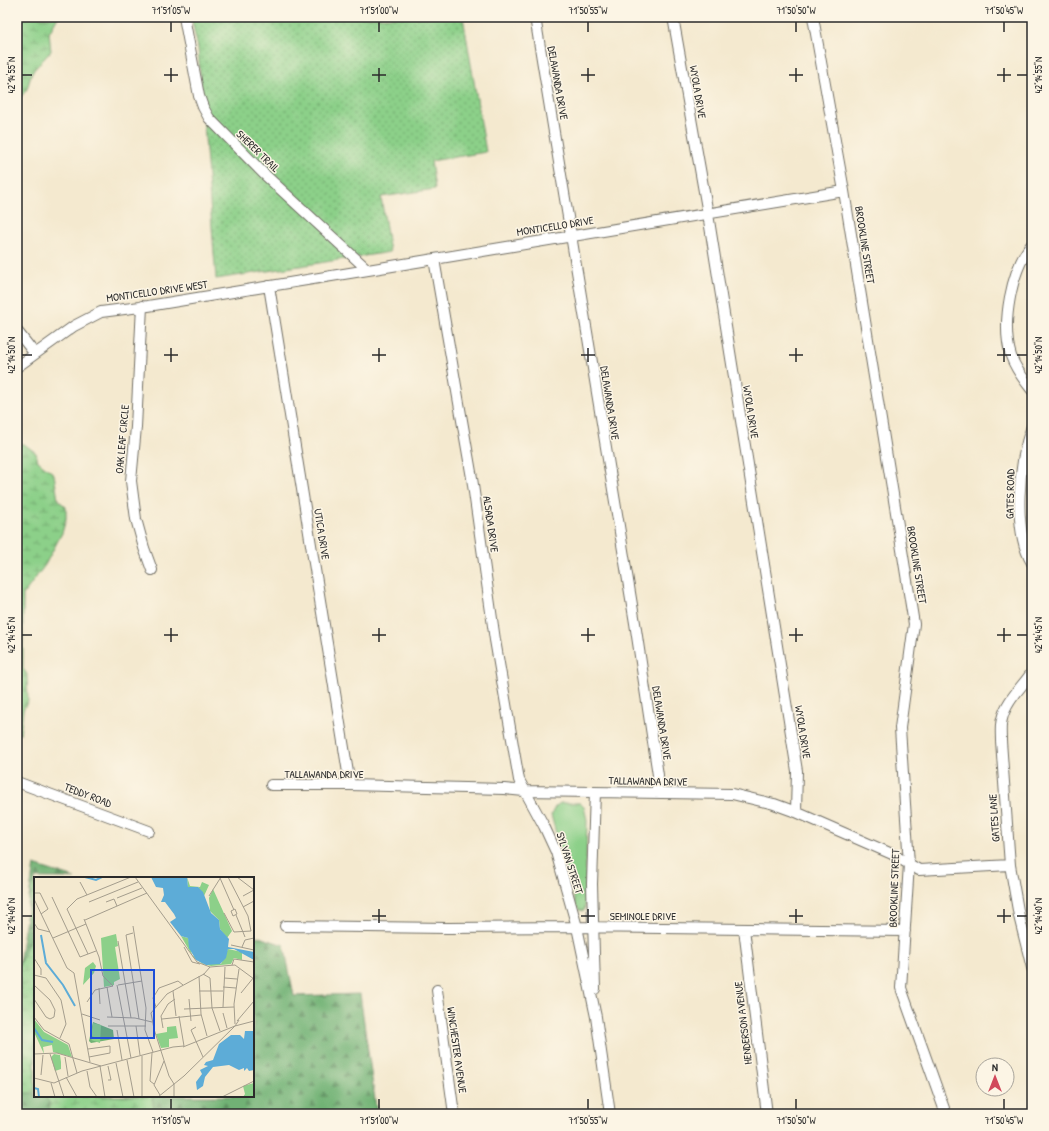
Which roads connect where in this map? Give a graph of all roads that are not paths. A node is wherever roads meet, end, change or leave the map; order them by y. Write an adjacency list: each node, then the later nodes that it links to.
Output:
1 (184, 17): 10 (street, SHERER TRAIL)
2 (535, 17): 7 (street, DELAWANDA DRIVE)
3 (673, 17): 6 (street, WYOLA DRIVE)
4 (813, 17): 5 (street, BROOKLINE STREET)
5 (844, 191): 6 (street, MONTICELLO DRIVE); 29 (street, BROOKLINE STREET)
6 (708, 214): 7 (street, MONTICELLO DRIVE); 27 (street, WYOLA DRIVE)
7 (571, 236): 9 (street, MONTICELLO DRIVE); 26 (street, DELAWANDA DRIVE)
8 (1032, 244): 16 (street)
9 (434, 259): 10 (street, MONTICELLO DRIVE); 24 (street, ALSADA DRIVE)
10 (368, 270): 11 (street, MONTICELLO DRIVE)
11 (269, 286): 12 (street, MONTICELLO DRIVE WEST); 22 (street, UTICA DRIVE)
12 (142, 306): 14 (street, MONTICELLO DRIVE WEST); 19 (street, OAK LEAF CIRCLE)
13 (17, 331): 14 (street)
14 (35, 354): 15 (street, MONTICELLO DRIVE WEST)
15 (17, 367)
16 (1032, 390)
17 (1032, 426): 18 (street, GATES ROAD)
18 (1032, 563)
19 (152, 570)
20 (1032, 672): 30 (street, GATES LANE)
21 (17, 782): 28 (street, TEDDY ROAD)
22 (350, 785): 23 (street, TALLAWANDA DRIVE); 24 (street, TALLAWANDA DRIVE)
23 (271, 786)
24 (524, 791): 25 (street, TALLAWANDA DRIVE); 32 (street, SYLVAN STREET)
25 (596, 792): 26 (street, TALLAWANDA DRIVE); 33 (street, SYLVAN STREET)
26 (657, 793): 27 (street, TALLAWANDA DRIVE)
27 (796, 812): 29 (street, TALLAWANDA DRIVE)
28 (149, 831)
29 (909, 864): 30 (street, TALLAWANDA DRIVE); 35 (street, BROOKLINE STREET)
30 (1010, 865): 36 (street, GATES LANE)
31 (285, 926): 32 (street, SEMINOLE DRIVE)
32 (577, 927): 33 (street, SEMINOLE DRIVE); 38 (street, SYLVAN STREET)
33 (593, 928): 34 (street, SEMINOLE DRIVE); 38 (street, SYLVAN STREET)
34 (744, 929): 35 (street, SEMINOLE DRIVE); 41 (street, HENDERSON AVENUE)
35 (905, 931): 42 (street, BROOKLINE STREET)
36 (1032, 968)
37 (437, 990): 39 (street, WINCHESTER AVENUE)
38 (596, 1017): 40 (street, SYLVAN STREET)
39 (454, 1114)
40 (610, 1114)
41 (767, 1114)
42 (946, 1114)

